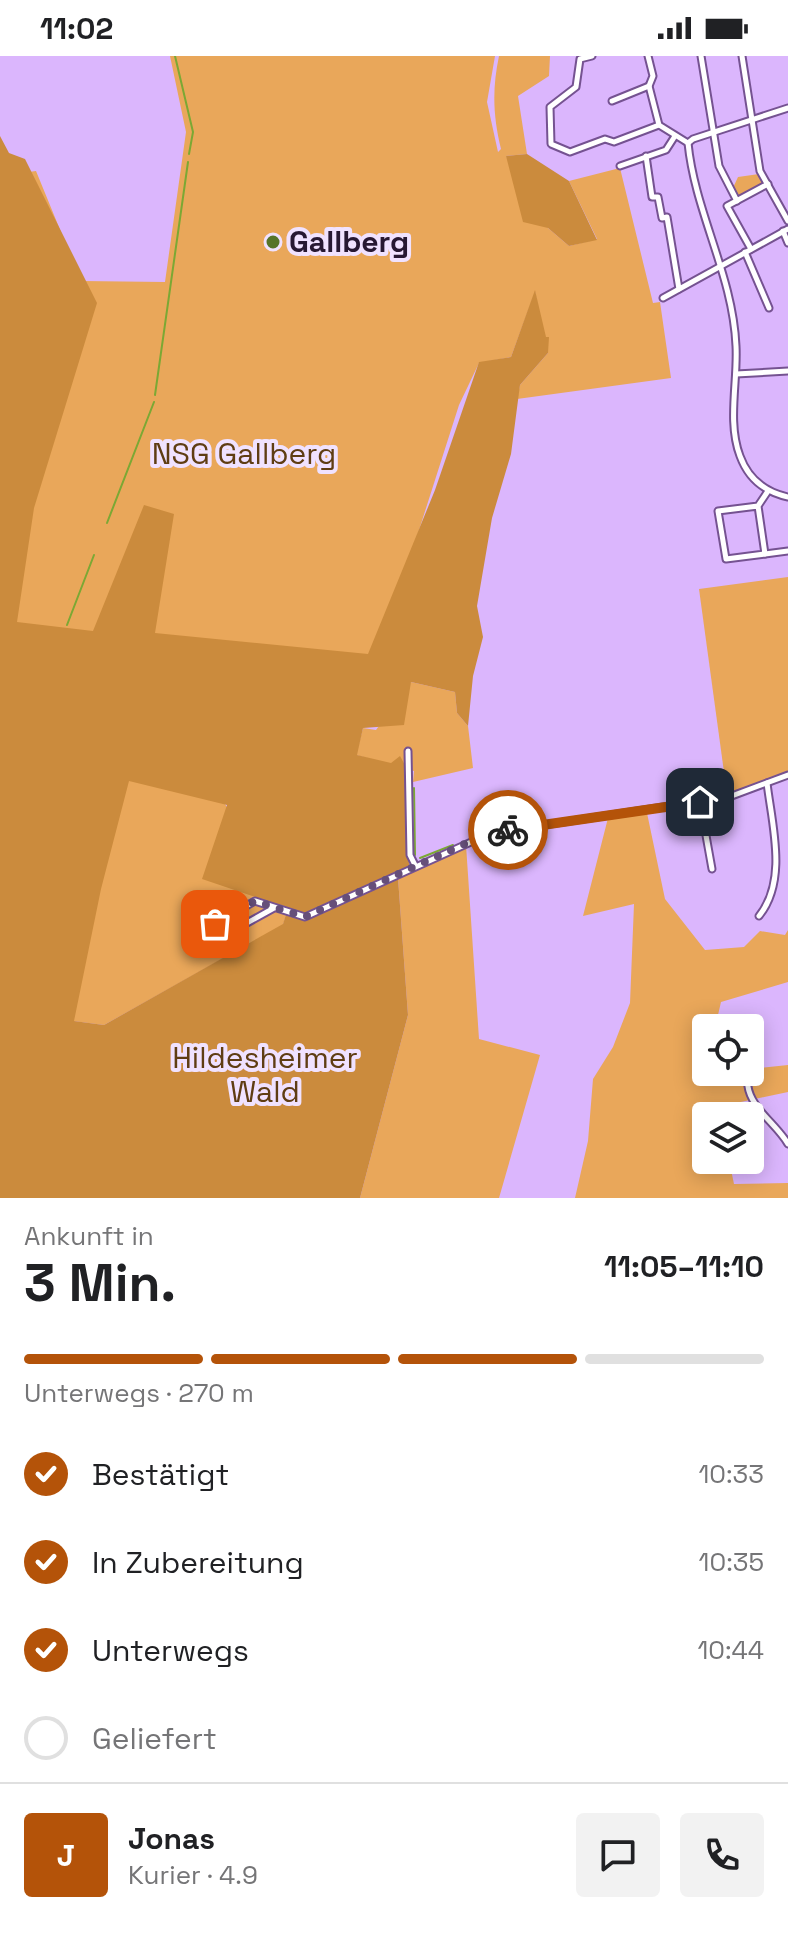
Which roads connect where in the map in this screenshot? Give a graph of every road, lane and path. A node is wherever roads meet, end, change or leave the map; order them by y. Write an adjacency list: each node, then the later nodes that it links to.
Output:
1 (592, 56): 9 (street)
2 (648, 56): 5 (street)
3 (701, 56): 10 (street)
4 (742, 56): 8 (street)
5 (649, 86): 6 (street); 9 (street)
6 (612, 101)
7 (788, 108): 8 (street)
8 (752, 119): 10 (street); 15 (street)
9 (659, 125): 11 (street)
10 (715, 131): 12 (street); 16 (street)
11 (675, 136): 12 (street); 13 (street)
12 (688, 143): 21 (street)
13 (646, 156): 14 (street); 22 (street)
14 (620, 166)
15 (768, 184): 16 (street); 17 (street)
16 (737, 201): 20 (street)
17 (788, 221)
18 (786, 230): 19 (street); 20 (street)
19 (788, 243)
20 (748, 250): 21 (street); 24 (street)
21 (722, 265): 22 (street); 26 (street)
22 (679, 289): 23 (street)
23 (663, 298)
24 (769, 308)
25 (788, 371): 26 (street)
26 (736, 374): 27 (street)
27 (768, 491): 28 (street); 29 (street)
28 (788, 497)
29 (758, 506): 31 (street); 31 (street)
30 (788, 551): 31 (street)
31 (765, 554)
32 (408, 751): 36 (street)
33 (788, 775): 34 (street)
34 (767, 783): 35 (street); 39 (street)
35 (700, 802): 36 (street); 37 (street)
36 (415, 865): 38 (street)
37 (712, 869)
38 (274, 908): 38 (street)
39 (759, 916)
40 (747, 1086): 41 (street)
41 (788, 1144)

